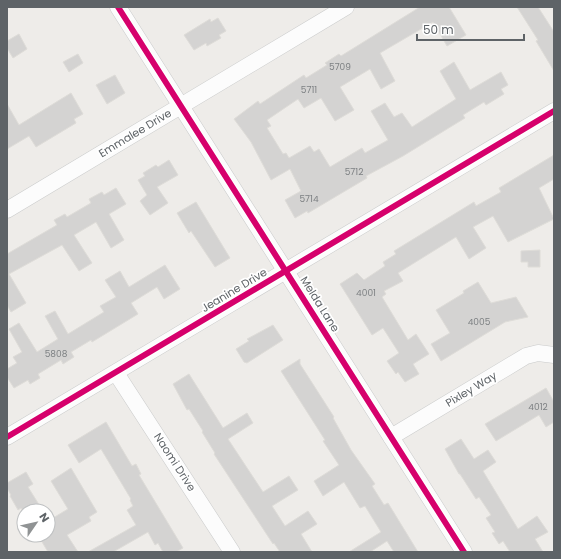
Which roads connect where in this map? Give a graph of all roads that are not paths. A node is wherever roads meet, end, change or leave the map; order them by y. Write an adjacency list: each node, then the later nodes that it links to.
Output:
1 (118, 7): 3 (street, Melda Lane)
2 (346, 7): 3 (street, Emmalee Drive)
3 (181, 105): 5 (street, Emmalee Drive); 6 (street, Melda Lane)
4 (554, 111): 6 (street, Jeanine Drive)
5 (7, 210)
6 (287, 271): 8 (street, Jeanine Drive); 10 (street, Melda Lane)
7 (554, 355): 10 (street, Pixley Way)
8 (116, 373): 9 (street, Jeanine Drive); 11 (street, Naomi Drive)
9 (7, 437)
10 (391, 437): 12 (street, Melda Lane)
11 (232, 552)
12 (464, 552)

